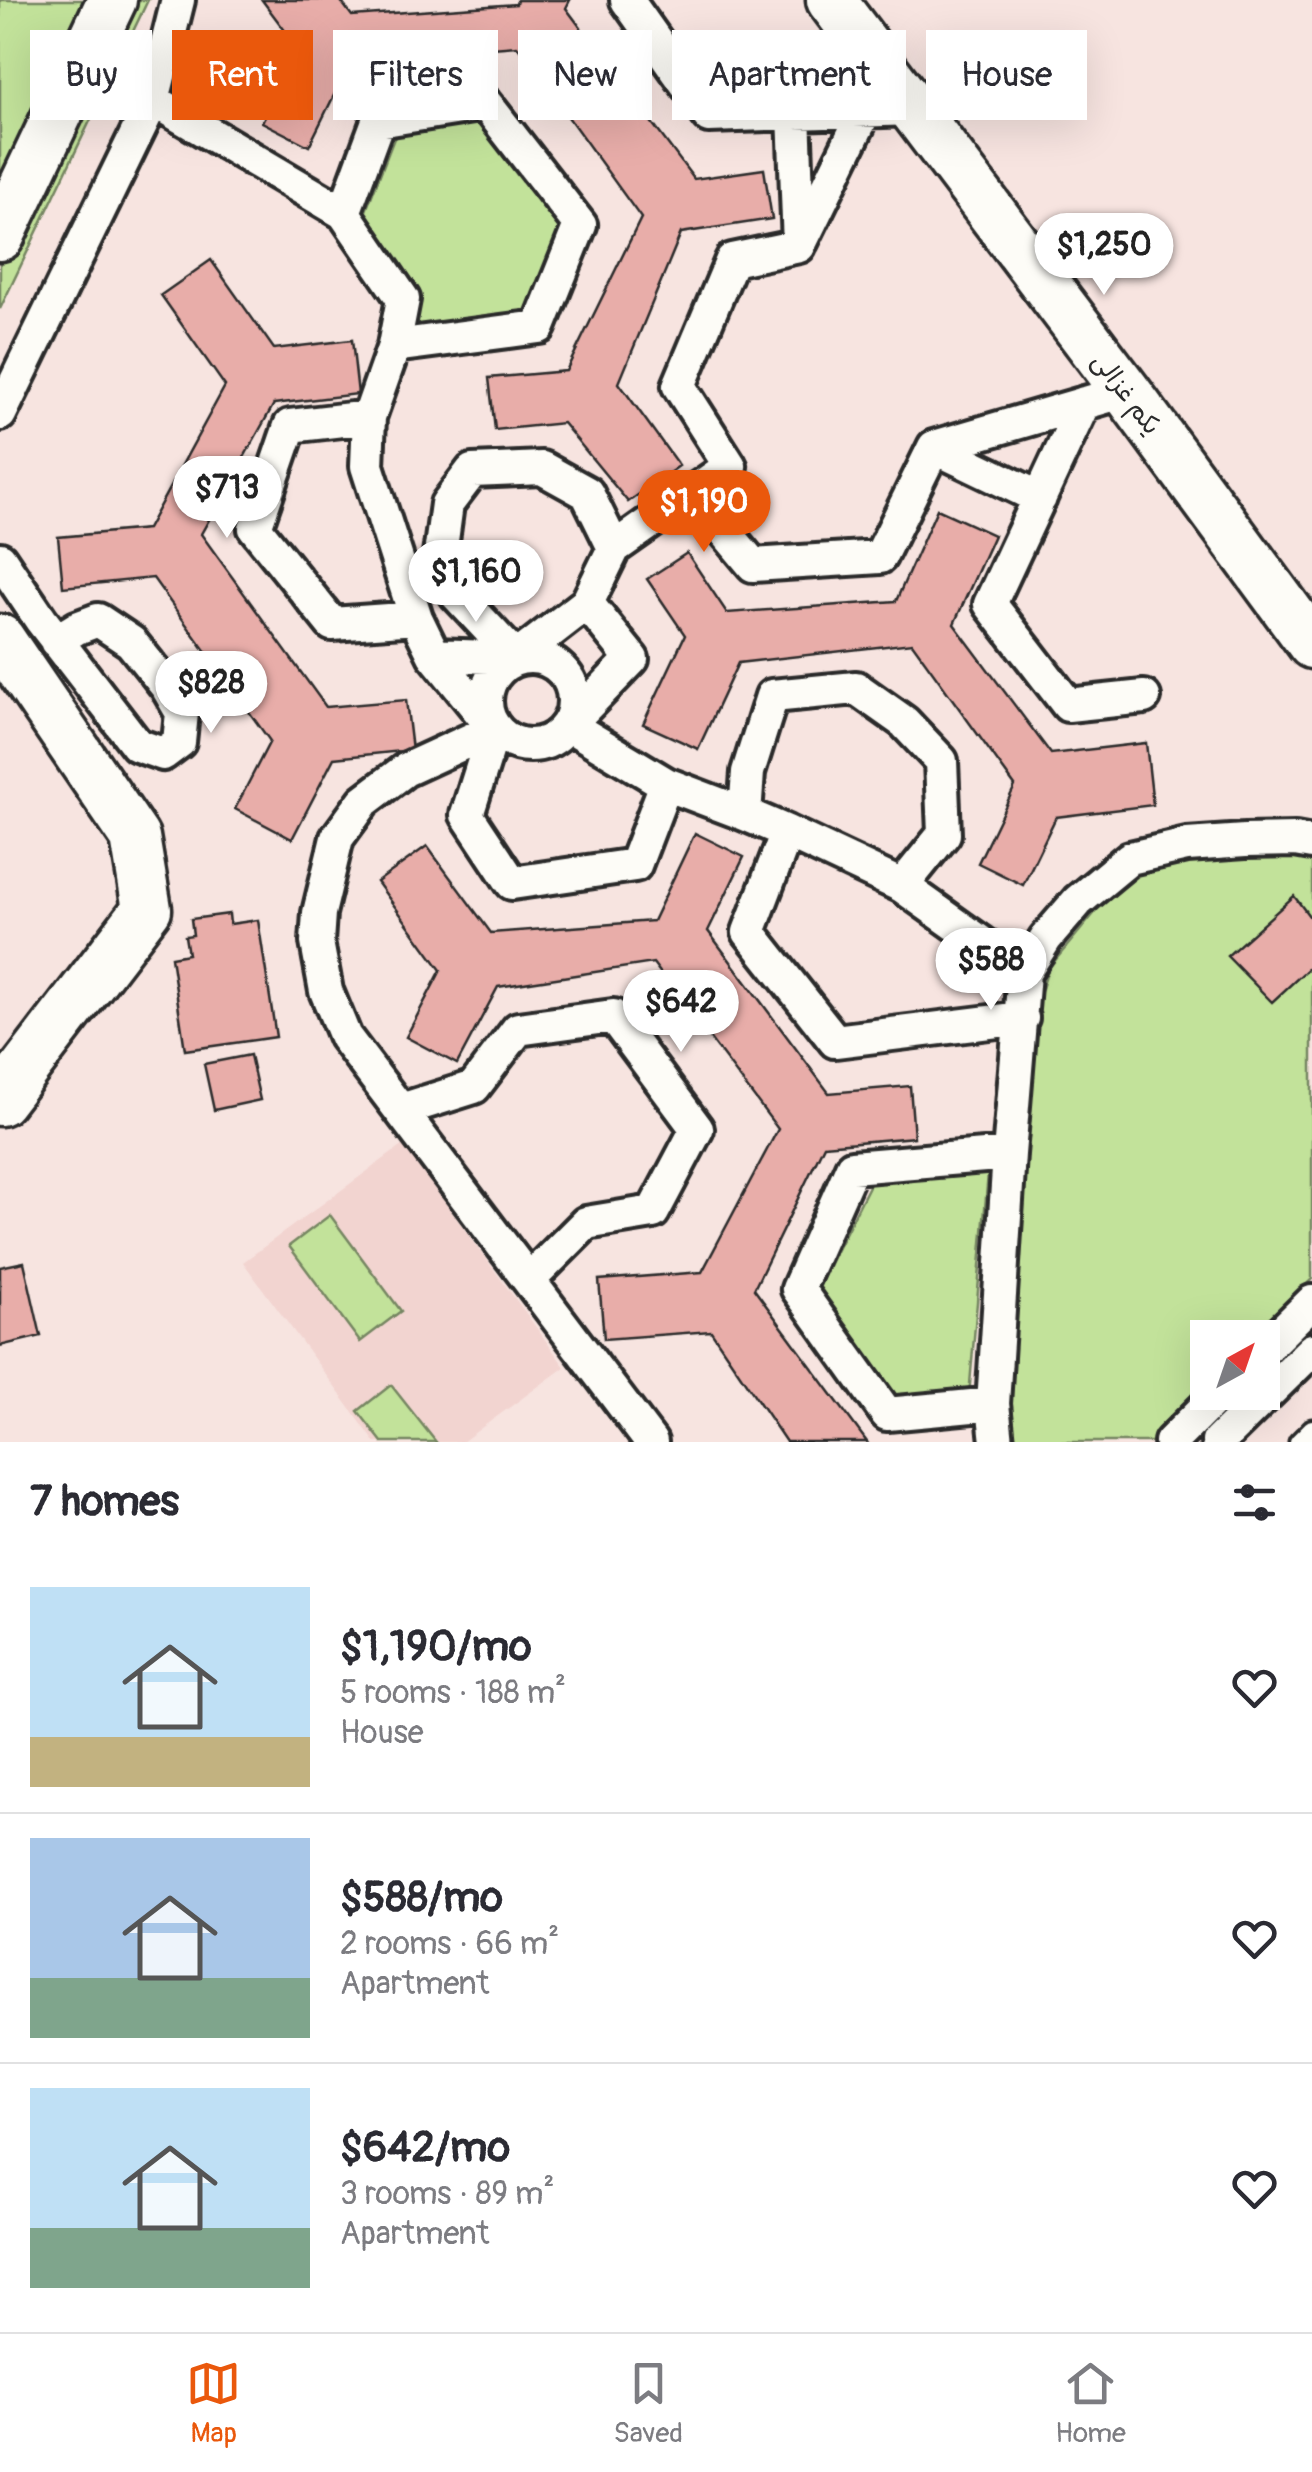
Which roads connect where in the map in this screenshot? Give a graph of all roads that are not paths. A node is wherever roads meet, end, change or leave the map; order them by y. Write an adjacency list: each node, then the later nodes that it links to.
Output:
1 (112, 0): 13 (street)
2 (178, 0): 6 (street)
3 (627, 0): 5 (street)
4 (831, 0): 8 (street, یکم غزالی)
5 (672, 64)
6 (152, 100): 12 (street)
7 (906, 109): 8 (street)
8 (913, 109): 16 (street, یکم غزالی)
9 (142, 120): 17 (street)
10 (794, 120): 14 (street)
11 (861, 120): 14 (street)
12 (344, 213): 15 (street); 15 (street)
13 (0, 236)
14 (799, 246): 20 (street)
15 (394, 346): 18 (street)
16 (1105, 397): 19 (street); 21 (street); 28 (street, یکم غزالی)
17 (0, 414)
18 (369, 417): 25 (street); 25 (street)
19 (934, 447): 20 (street); 21 (street)
20 (730, 466): 22 (street)
21 (1040, 498): 31 (street)
22 (614, 548): 24 (street); 30 (street)
23 (0, 559): 27 (street)
24 (587, 603): 30 (street); 32 (street)
25 (416, 618): 29 (street)
26 (0, 640): 41 (street)
27 (56, 641)
28 (1312, 644)
29 (434, 655): 30 (street); 33 (street)
30 (516, 658): 32 (street); 33 (street)
31 (1144, 698)
32 (568, 725): 33 (street); 34 (street)
33 (494, 728): 34 (street); 42 (street)
34 (666, 784): 35 (street)
35 (745, 814): 36 (street); 38 (street)
36 (787, 832): 38 (street); 40 (street)
37 (1312, 843): 39 (street)
38 (902, 886): 39 (street)
39 (1024, 972): 40 (street)
40 (1022, 1018): 43 (street)
41 (0, 1101)
42 (401, 1110): 44 (street); 44 (street)
43 (1008, 1154): 48 (street); 48 (street)
44 (528, 1280): 51 (street)
45 (1312, 1302): 46 (street)
46 (1280, 1333)
47 (1312, 1350): 54 (street)
48 (992, 1404): 52 (street)
49 (1203, 1410): 53 (street)
50 (1312, 1429): 55 (lane)
51 (651, 1442)
52 (997, 1442)
53 (1171, 1442)
54 (1218, 1442)
55 (1298, 1442)

